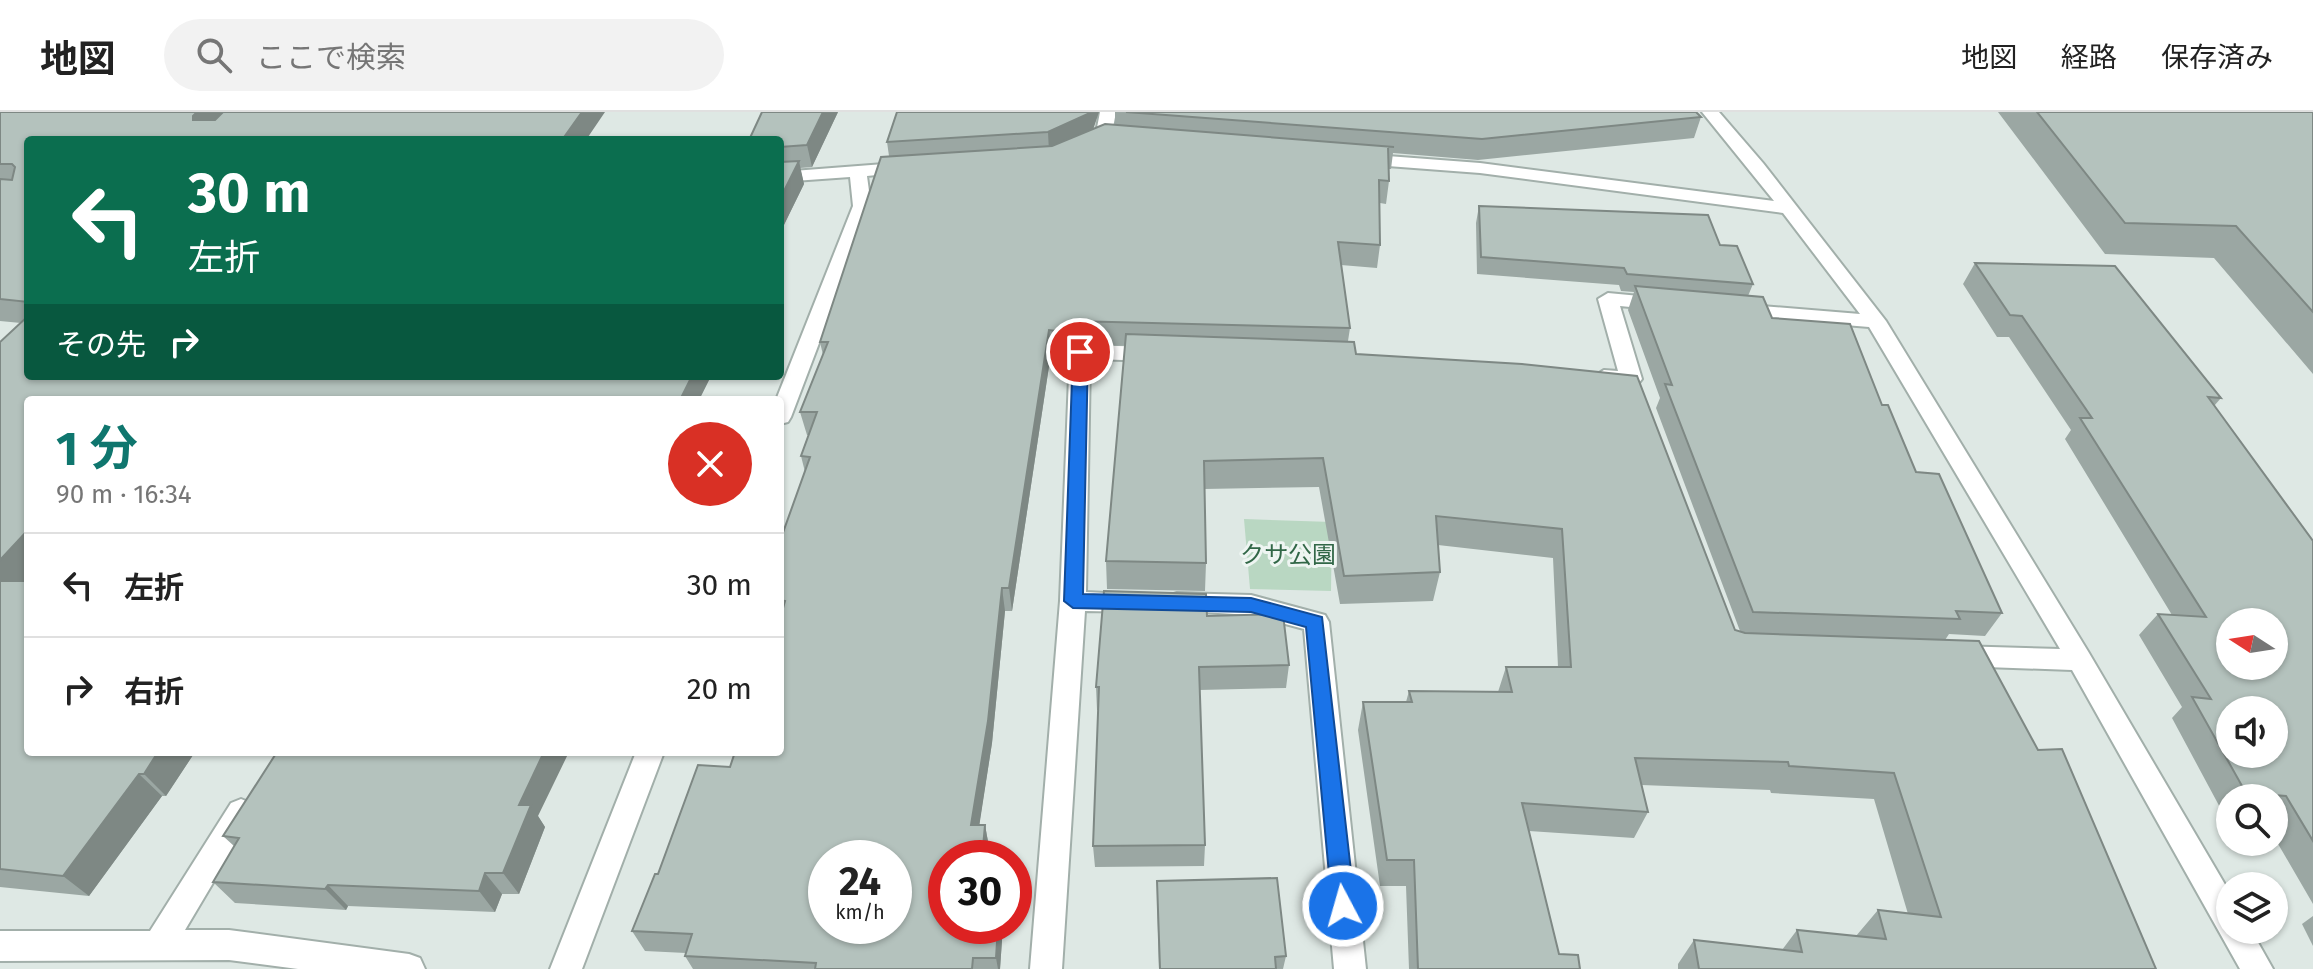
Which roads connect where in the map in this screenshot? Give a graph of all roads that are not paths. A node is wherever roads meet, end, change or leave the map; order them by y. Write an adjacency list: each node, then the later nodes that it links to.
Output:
1 (1108, 112): 3 (street)
2 (1710, 112): 8 (street)
3 (1104, 140)
4 (1338, 157): 8 (street)
5 (933, 166): 6 (street)
6 (858, 170): 7 (street); 15 (street)
7 (784, 177)
8 (1787, 208): 11 (street)
9 (1686, 306): 14 (street)
10 (1718, 308): 11 (street)
11 (1876, 321): 19 (street)
12 (1173, 355): 17 (street)
13 (1586, 375): 14 (street)
14 (1631, 379): 16 (street)
15 (784, 407)
16 (1642, 409)
17 (1073, 601): 28 (street); 29 (street)
18 (1937, 655): 19 (street)
19 (2080, 660): 22 (street)
20 (648, 756): 27 (street)
21 (254, 791): 25 (street)
22 (2216, 898)
23 (2242, 944): 30 (street)
24 (0, 946): 25 (street)
25 (158, 946): 26 (street)
26 (409, 969)
27 (566, 969)
28 (1046, 969)
29 (1350, 969)
30 (2257, 969)

